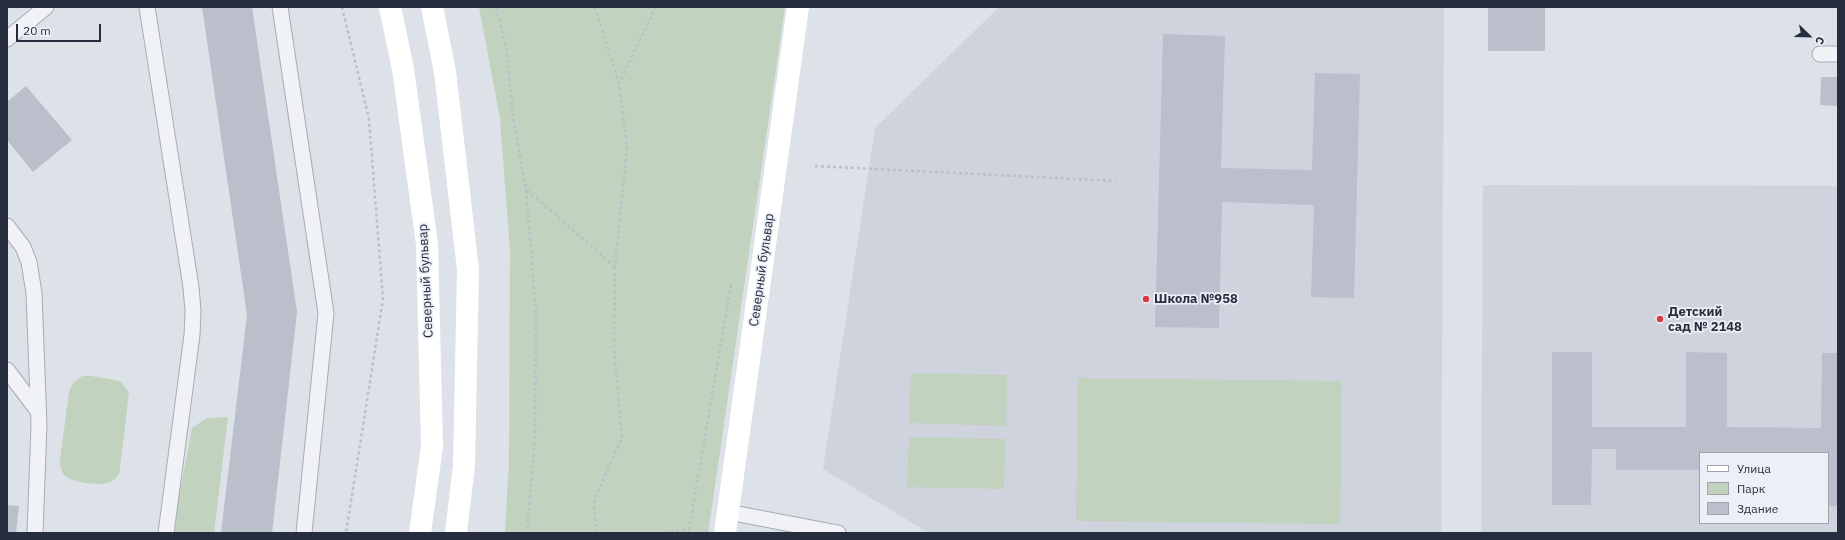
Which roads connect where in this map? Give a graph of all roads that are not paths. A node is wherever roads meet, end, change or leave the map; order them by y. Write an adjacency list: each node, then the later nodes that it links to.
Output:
1 (46, 7): 7 (lane)
2 (147, 7): 16 (lane)
3 (280, 7): 17 (lane)
4 (390, 7): 18 (main road, Северный бульвар)
5 (432, 7): 19 (main road)
6 (798, 7): 13 (main road, Северный бульвар)
7 (7, 39)
8 (1820, 54): 9 (lane)
9 (1838, 54)
10 (7, 226): 12 (lane)
11 (7, 370): 12 (lane)
12 (38, 411): 15 (lane)
13 (726, 522): 14 (lane)
14 (781, 528): 20 (lane)
15 (35, 533)
16 (166, 533)
17 (304, 533)
18 (420, 533)
19 (456, 533)
20 (838, 533)

